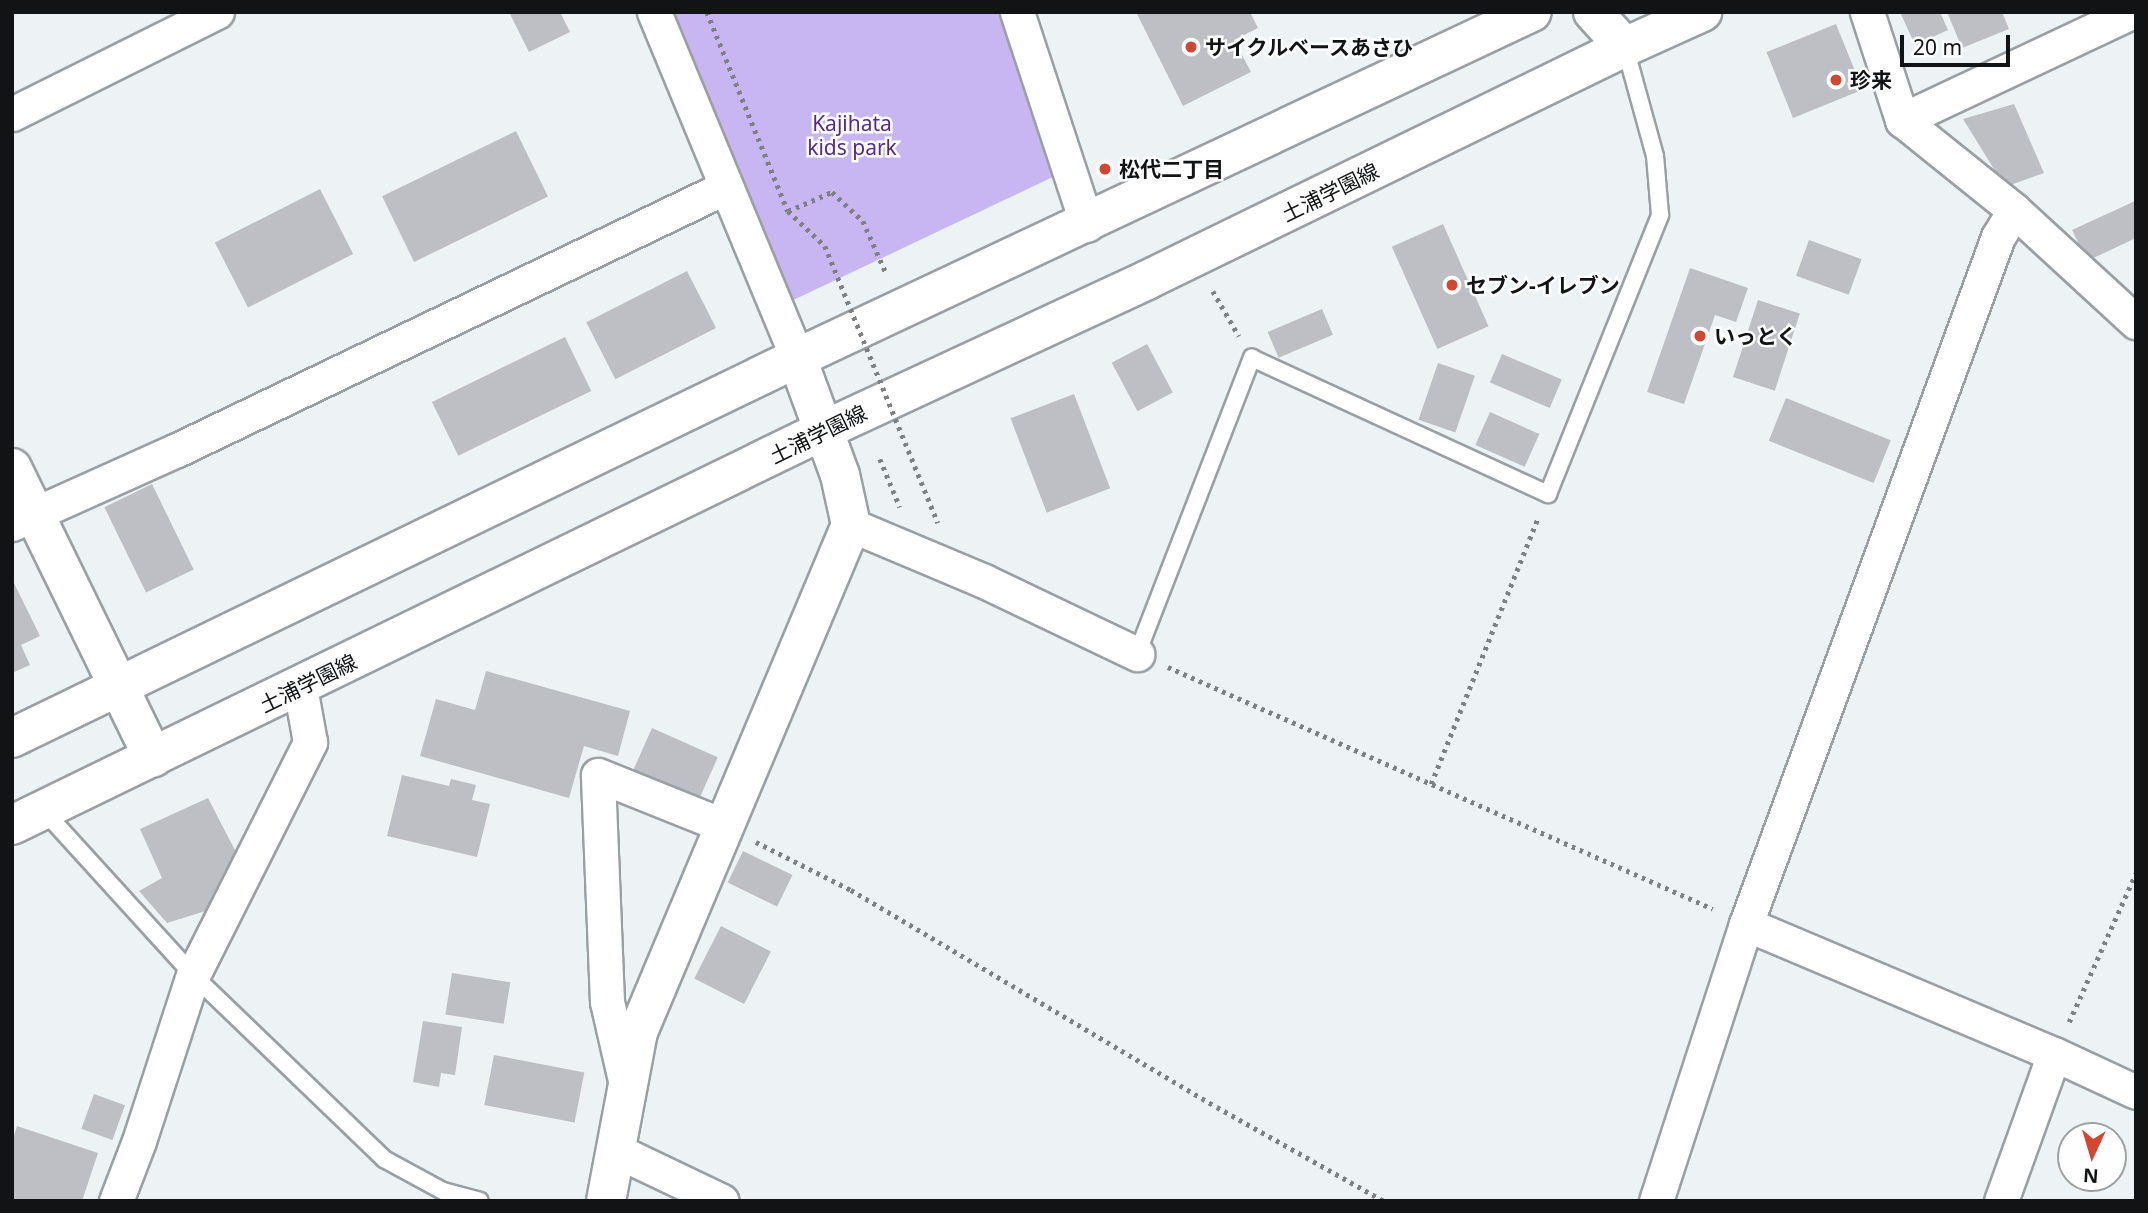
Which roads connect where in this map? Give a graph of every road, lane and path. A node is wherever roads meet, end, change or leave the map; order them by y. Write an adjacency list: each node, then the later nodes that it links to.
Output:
1 (217, 12): 11 (street)
2 (654, 12): 13 (street)
3 (707, 12): 15 (path)
4 (1532, 12): 16 (main road)
5 (1593, 12): 10 (main road)
6 (1702, 12): 10 (main road, 土浦学園線)
7 (1867, 12): 12 (street)
8 (2132, 12): 12 (street)
9 (1028, 16): 16 (street)
10 (1626, 30): 22 (main road, 土浦学園線); 25 (lane)
11 (12, 114)
12 (1902, 120): 14 (street)
13 (726, 187): 20 (street); 27 (street)
14 (2014, 210): 19 (street); 39 (street)
15 (789, 211): 17 (path); 28 (path, bridge)
16 (1087, 225): 20 (main road)
17 (886, 273)
18 (1213, 291): 21 (path)
19 (2136, 323)
20 (797, 358): 22 (main road); 31 (main road)
21 (1252, 358): 25 (lane); 30 (lane)
22 (822, 431): 29 (main road); 32 (main road, 土浦学園線)
23 (880, 459): 26 (path)
24 (12, 468): 27 (main road)
25 (1548, 494): 35 (path)
26 (902, 513)
27 (23, 519): 31 (main road)
28 (926, 520)
29 (851, 526): 30 (street); 37 (main road)
30 (1137, 653): 35 (path)
31 (120, 686): 33 (main road); 34 (main road)
32 (300, 687): 34 (main road, 土浦学園線); 40 (street)
33 (12, 738)
34 (153, 757): 36 (main road, 土浦学園線)
35 (1431, 784): 39 (path)
36 (28, 818): 40 (lane)
37 (724, 826): 42 (main road); 42 (street); 49 (path)
38 (2136, 873): 41 (path)
39 (1746, 924): 41 (street); 50 (street)
40 (193, 975): 45 (street); 46 (lane)
41 (2054, 1054): 43 (street); 51 (street)
42 (627, 1090): 44 (main road)
43 (2136, 1092)
44 (617, 1151): 47 (main road); 48 (street)
45 (116, 1201)
46 (480, 1201)
47 (606, 1201)
48 (722, 1201)
49 (1384, 1201)
50 (1656, 1201)
51 (2001, 1201)

